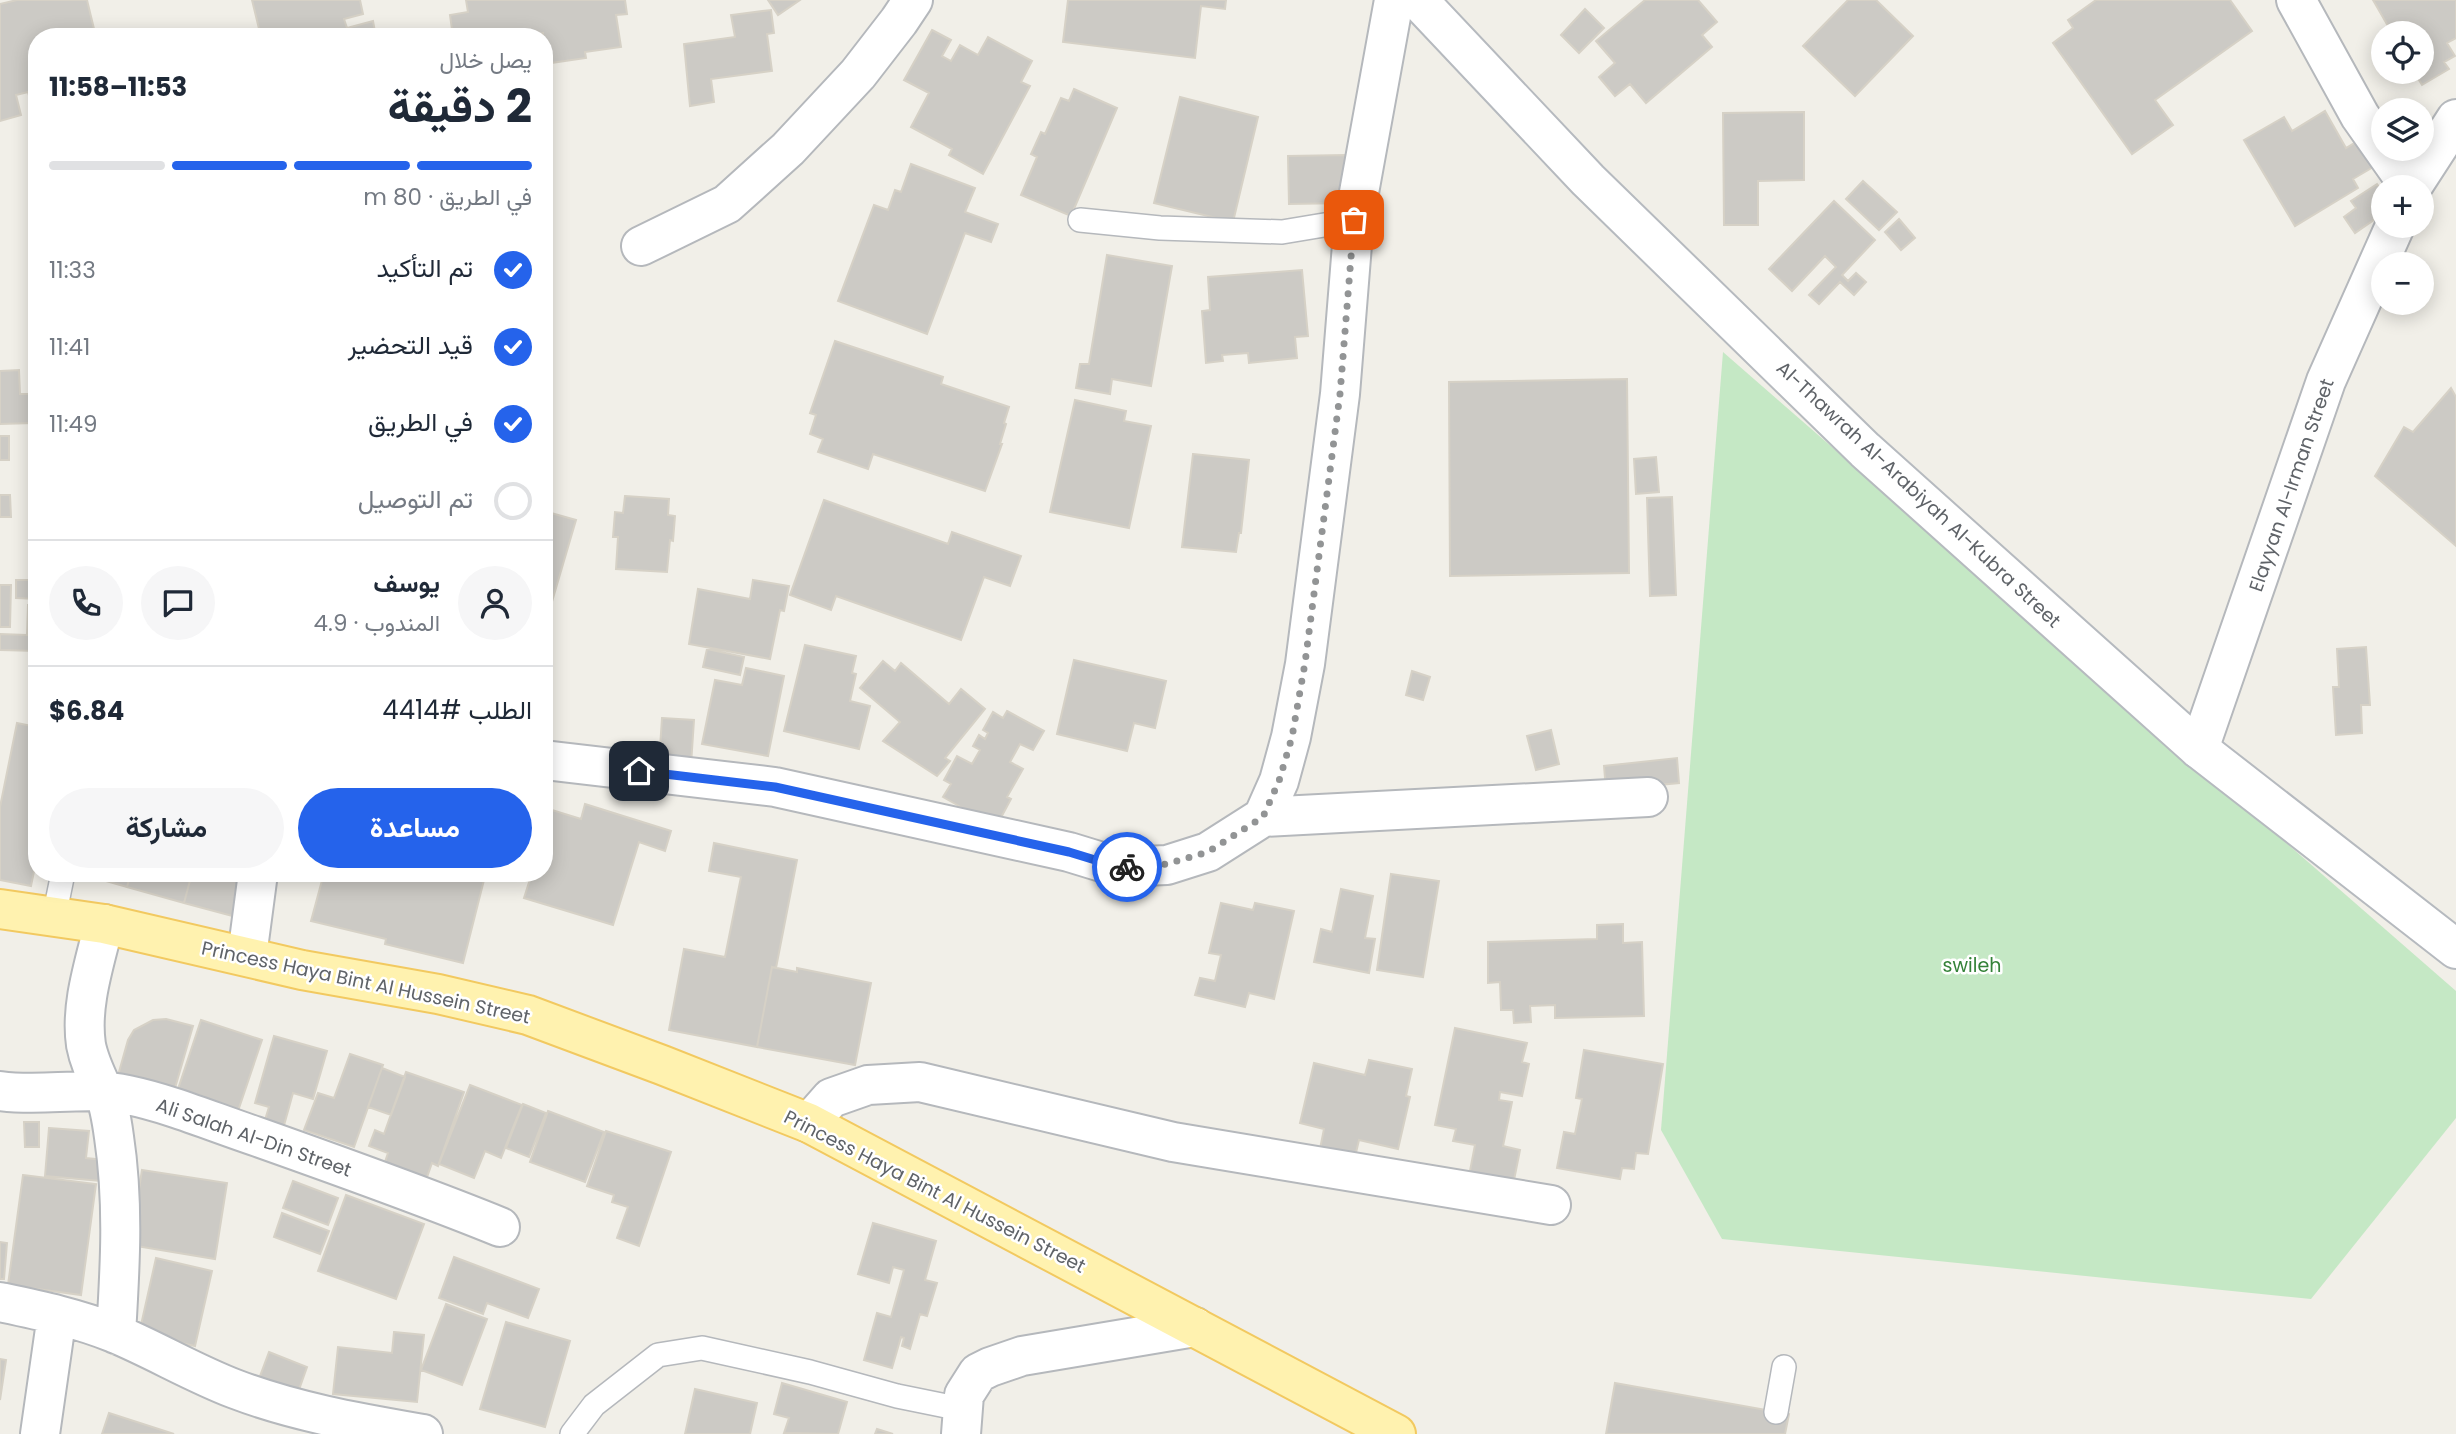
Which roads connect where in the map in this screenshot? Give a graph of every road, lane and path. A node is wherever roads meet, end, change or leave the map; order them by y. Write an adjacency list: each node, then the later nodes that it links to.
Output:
1 (913, 0): 11 (street)
2 (1394, 0): 9 (street)
3 (1418, 0): 12 (street, Al-Thawrah Al-Arabiyah Al-Kubra Street)
4 (2295, 0): 6 (street)
5 (2456, 119): 7 (street)
6 (2402, 175)
7 (2419, 175)
8 (1080, 220): 9 (lane)
9 (1354, 220): 15 (street)
10 (2390, 238): 12 (street, Elayyan Al-Irman Street)
11 (641, 246)
12 (2199, 748): 21 (street, Al-Thawrah Al-Arabiyah Al-Kubra Street)
13 (553, 761): 15 (street)
14 (1648, 797): 15 (street)
15 (1263, 817)
16 (61, 882): 19 (lane)
17 (257, 882): 22 (street)
18 (0, 909): 19 (main road, Princess Haya Bint Al Hussein Street)
19 (54, 917): 20 (main road, Princess Haya Bint Al Hussein Street)
20 (104, 924): 22 (main road, Princess Haya Bint Al Hussein Street); 24 (street)
21 (2456, 949)
22 (247, 956): 25 (main road, Princess Haya Bint Al Hussein Street)
23 (0, 1091): 24 (street, Ali Salah Al-Din Street)
24 (104, 1091): 27 (street, Ali Salah Al-Din Street); 31 (street)
25 (809, 1122): 26 (street); 30 (main road, Princess Haya Bint Al Hussein Street)
26 (1551, 1205)
27 (500, 1227)
28 (0, 1303): 29 (street)
29 (57, 1315): 31 (street); 35 (street)
30 (1195, 1327): 34 (street); 38 (main road, Princess Haya Bint Al Hussein Street)
31 (116, 1334): 36 (street)
32 (1784, 1367): 33 (lane)
33 (1776, 1412)
34 (961, 1421): 37 (lane)
35 (40, 1434)
36 (423, 1434)
37 (572, 1434)
38 (1396, 1434)

